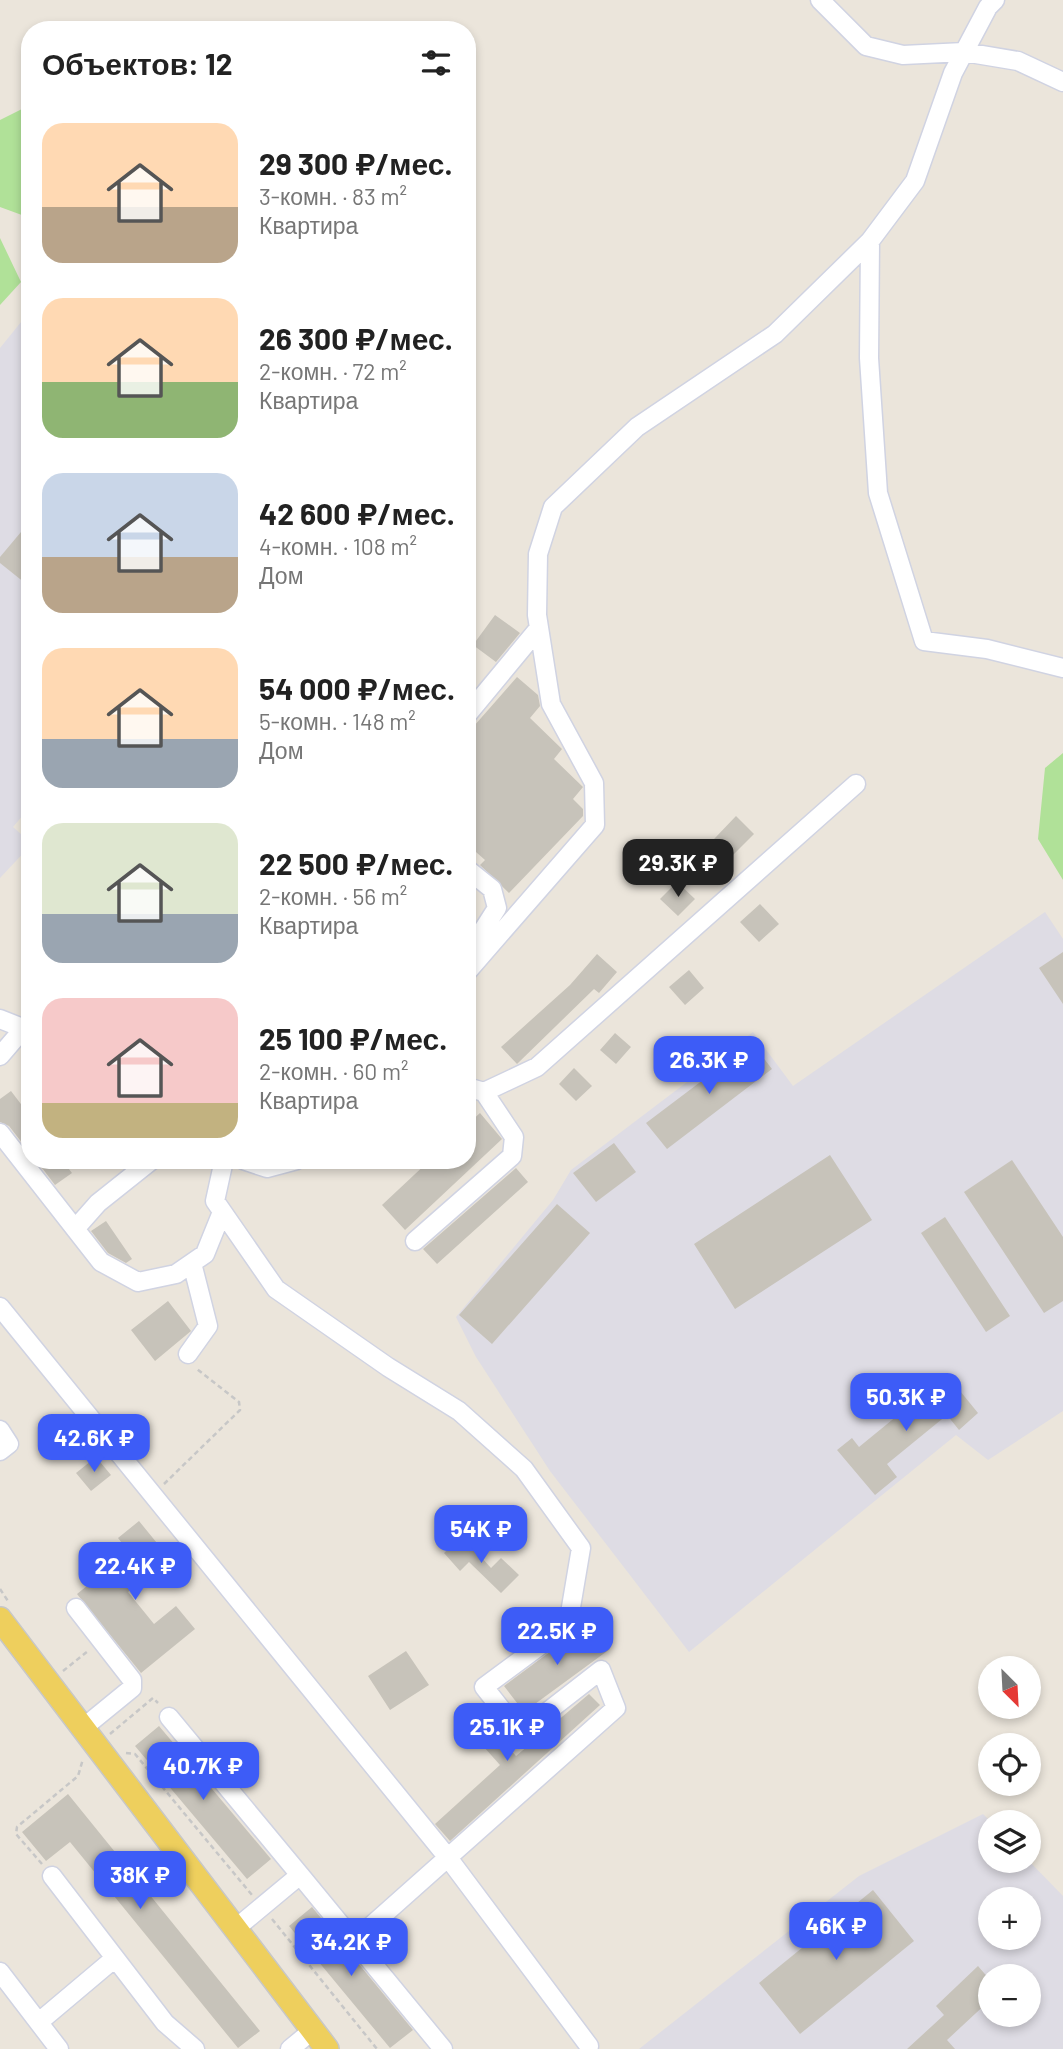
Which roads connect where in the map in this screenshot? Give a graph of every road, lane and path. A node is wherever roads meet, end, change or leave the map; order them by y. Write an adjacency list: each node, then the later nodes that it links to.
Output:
1 (820, 0): 3 (street)
2 (989, 2): 3 (street)
3 (964, 52): 4 (street); 5 (street)
4 (1063, 82)
5 (870, 241): 6 (street); 7 (street)
6 (539, 628): 8 (street); 12 (street)
7 (1063, 668)
8 (476, 704)
9 (856, 784): 17 (street)
10 (476, 876): 11 (street)
11 (476, 941)
12 (476, 962)
13 (0, 1018): 14 (street)
14 (21, 1027)
15 (21, 1036): 16 (street)
16 (0, 1056)
17 (476, 1090)
18 (476, 1091): 26 (street)
19 (0, 1133): 20 (street)
20 (21, 1160)
21 (28, 1169): 25 (street)
22 (141, 1169): 25 (street)
23 (223, 1169): 24 (street)
24 (222, 1212): 27 (street); 40 (street)
25 (75, 1229): 27 (street)
26 (415, 1241)
27 (192, 1263): 29 (street)
28 (0, 1307): 32 (street)
29 (188, 1354): 32 (path)
30 (0, 1430): 31 (street)
31 (0, 1451)
32 (153, 1493): 40 (street)
33 (0, 1589): 35 (path)
34 (76, 1608): 36 (street)
35 (7, 1614): 39 (main road)
36 (101, 1640): 37 (path); 39 (street)
37 (59, 1673)
38 (169, 1717): 39 (path); 41 (street)
39 (99, 1742): 42 (path); 43 (path); 44 (main road)
40 (449, 1859): 45 (street); 51 (street)
41 (300, 1875): 43 (street); 45 (street)
42 (52, 1876): 46 (street)
43 (262, 1907): 44 (street); 56 (path)
44 (235, 1929): 49 (main road)
45 (354, 1941): 50 (street)
46 (115, 1958): 48 (street); 53 (street)
47 (0, 1972): 48 (street)
48 (39, 2022): 52 (street)
49 (313, 2030): 54 (street); 55 (main road)
50 (434, 2046)
51 (589, 2046)
52 (60, 2049)
53 (195, 2049)
54 (290, 2049)
55 (327, 2049)
56 (377, 2049)

